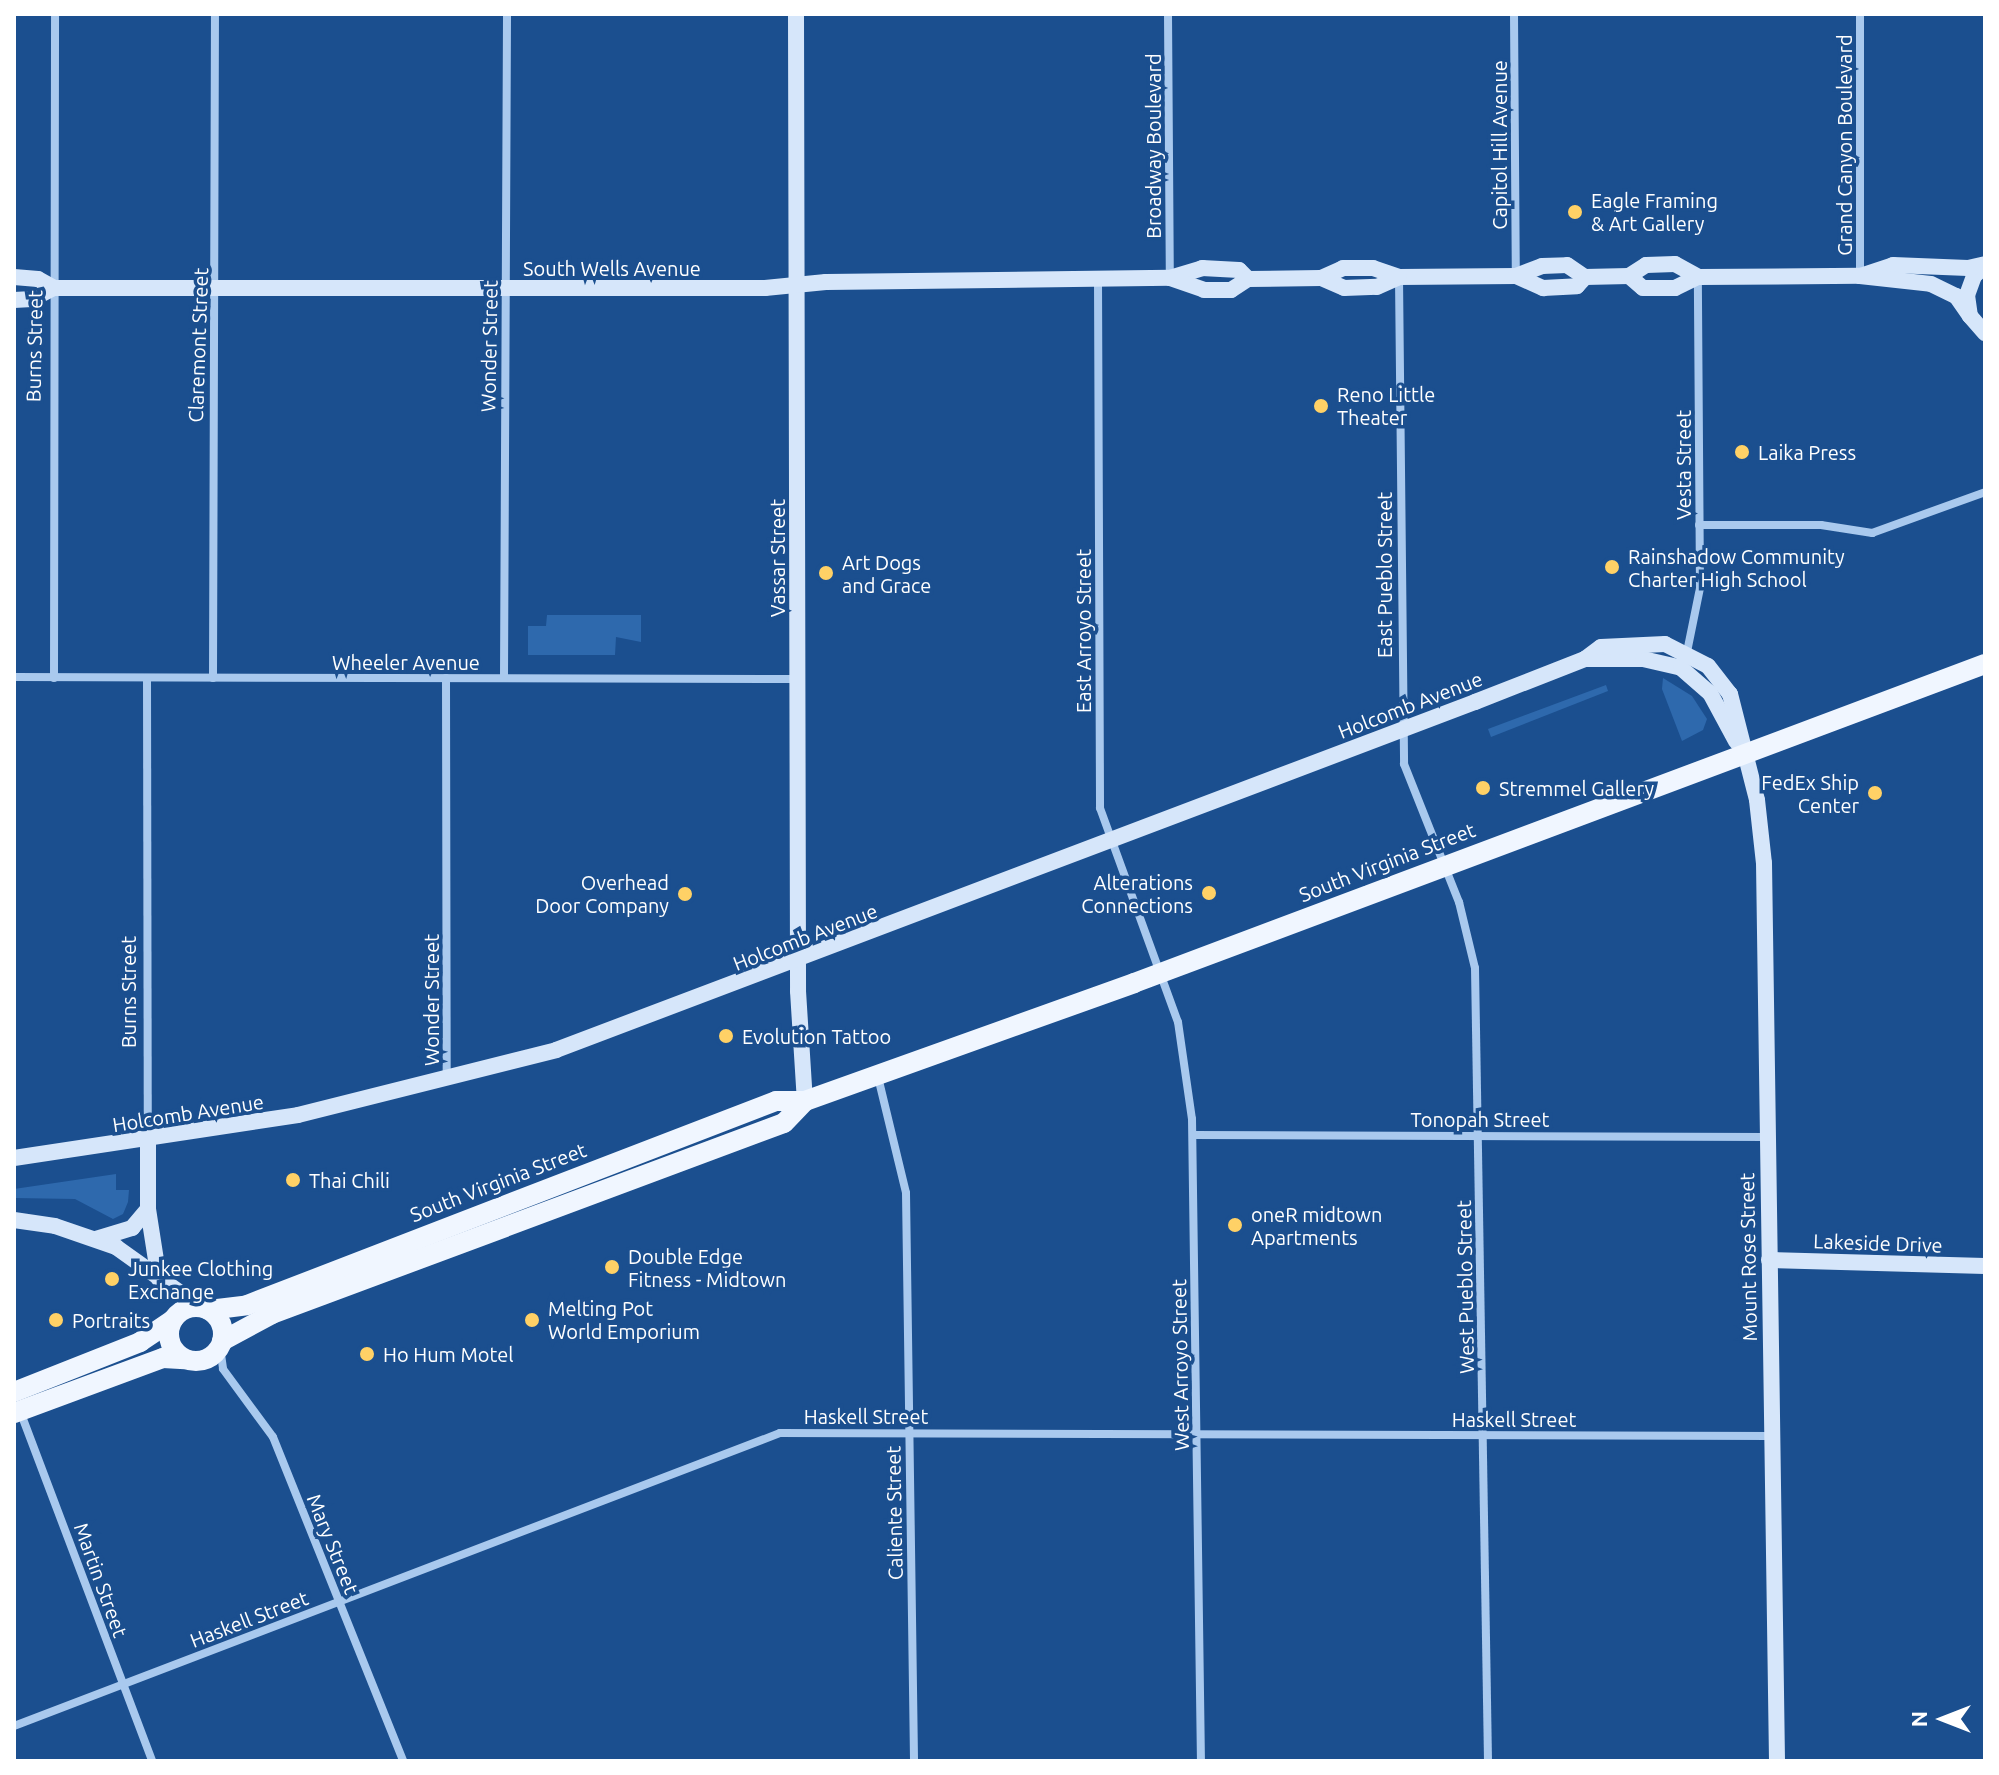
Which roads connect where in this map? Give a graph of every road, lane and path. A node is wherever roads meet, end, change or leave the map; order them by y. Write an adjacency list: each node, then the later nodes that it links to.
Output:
1 (55, 14): 19 (street, Burns Street)
2 (215, 14): 20 (street, Claremont Street)
3 (507, 14): 18 (street, Wonder Street)
4 (796, 14): 17 (street, Vassar Street)
5 (1168, 14): 15 (street, Broadway Boulevard)
6 (1514, 14): 9 (street, Capitol Hill Avenue)
7 (1860, 14): 11 (street, Grand Canyon Boulevard)
8 (1985, 265): 11 (street, South Wells Avenue); 22 (street)
9 (1516, 276): 10 (street, South Wells Avenue); 13 (street, South Wells Avenue)
10 (1629, 276): 14 (street, South Wells Avenue); 14 (street, South Wells Avenue)
11 (1860, 276): 14 (street, South Wells Avenue); 22 (street, South Wells Avenue)
12 (14, 277): 19 (street, South Wells Avenue)
13 (1399, 277): 15 (street, South Wells Avenue); 36 (street, East Pueblo Street)
14 (1698, 277): 25 (street, Vesta Street)
15 (1170, 278): 16 (street, South Wells Avenue)
16 (1098, 279): 17 (street, South Wells Avenue); 38 (street, East Arroyo Street)
17 (796, 285): 18 (street, South Wells Avenue); 35 (street, Vassar Street)
18 (505, 287): 20 (street, South Wells Avenue); 34 (street, Wonder Street)
19 (54, 288): 20 (street, South Wells Avenue); 21 (street, South Wells Avenue); 30 (street, Burns Street)
20 (213, 288): 32 (street, Claremont Street)
21 (14, 300)
22 (1970, 316): 23 (street, South Wells Avenue)
23 (1985, 333)
24 (1985, 492): 25 (street)
25 (1699, 525): 26 (street, Vesta Street)
26 (1687, 652): 27 (street, Holcomb Avenue); 37 (street, Holcomb Avenue)
27 (1585, 659): 36 (street, Holcomb Avenue); 37 (street, Holcomb Avenue)
28 (1985, 664): 37 (main road, South Virginia Street)
29 (14, 677): 30 (street, Wheeler Avenue)
30 (54, 678): 31 (street, Wheeler Avenue)
31 (147, 678): 32 (street, Wheeler Avenue); 48 (street, Burns Street)
32 (213, 678): 33 (street, Wheeler Avenue)
33 (446, 678): 34 (street, Wheeler Avenue); 43 (street, Wonder Street)
34 (504, 678): 35 (street, Wheeler Avenue)
35 (798, 679): 40 (street, Vassar Street)
36 (1401, 730): 38 (street, Holcomb Avenue); 39 (street, East Pueblo Street)
37 (1743, 754): 39 (main road, South Virginia Street); 47 (street, Mount Rose Street)
38 (1111, 842): 40 (street, Holcomb Avenue); 41 (street, East Arroyo Street)
39 (1444, 866): 41 (main road, South Virginia Street); 46 (street, West Pueblo Street)
40 (799, 961): 43 (street, Holcomb Avenue); 44 (street, Vassar Street)
41 (1160, 973): 42 (main road, South Virginia Street); 45 (street, West Arroyo Street)
42 (877, 1076): 44 (main road, South Virginia Street); 61 (street, Caliente Street)
43 (447, 1081): 48 (street, Holcomb Avenue)
44 (805, 1101): 56 (main road, South Virginia Street); 58 (main road, South Virginia Street)
45 (1193, 1135): 46 (street, Tonopah Street); 62 (street, West Arroyo Street)
46 (1478, 1135): 47 (street, Tonopah Street); 63 (street, West Pueblo Street)
47 (1766, 1137): 53 (street, Mount Rose Street)
48 (148, 1140): 49 (street, Holcomb Avenue); 50 (street, Burns Street)
49 (14, 1158)
50 (148, 1209): 52 (street); 55 (street, Burns Street)
51 (14, 1220): 52 (street)
52 (96, 1239): 55 (street)
53 (1769, 1260): 54 (street, Lakeside Drive); 64 (street, Mount Rose Street)
54 (1985, 1266)
55 (159, 1279): 56 (street)
56 (204, 1309): 57 (main road); 58 (main road)
57 (173, 1320): 59 (main road); 60 (main road)
58 (221, 1344): 59 (main road); 65 (street, Mary Street)
59 (185, 1359): 60 (main road)
60 (16, 1405): 66 (street, Martin Street)
61 (908, 1433): 62 (street, Haskell Street); 65 (street, Haskell Street); 70 (street, Caliente Street)
62 (1196, 1433): 63 (street, Haskell Street); 71 (street, West Arroyo Street)
63 (1483, 1435): 64 (street, Haskell Street); 72 (street, West Pueblo Street)
64 (1771, 1436): 73 (street, Mount Rose Street)
65 (338, 1601): 66 (street, Haskell Street); 69 (street, Mary Street)
66 (122, 1685): 67 (street, Haskell Street); 68 (street, Martin Street)
67 (14, 1726)
68 (152, 1761)
69 (403, 1761)
70 (914, 1761)
71 (1201, 1761)
72 (1488, 1761)
73 (1777, 1761)

